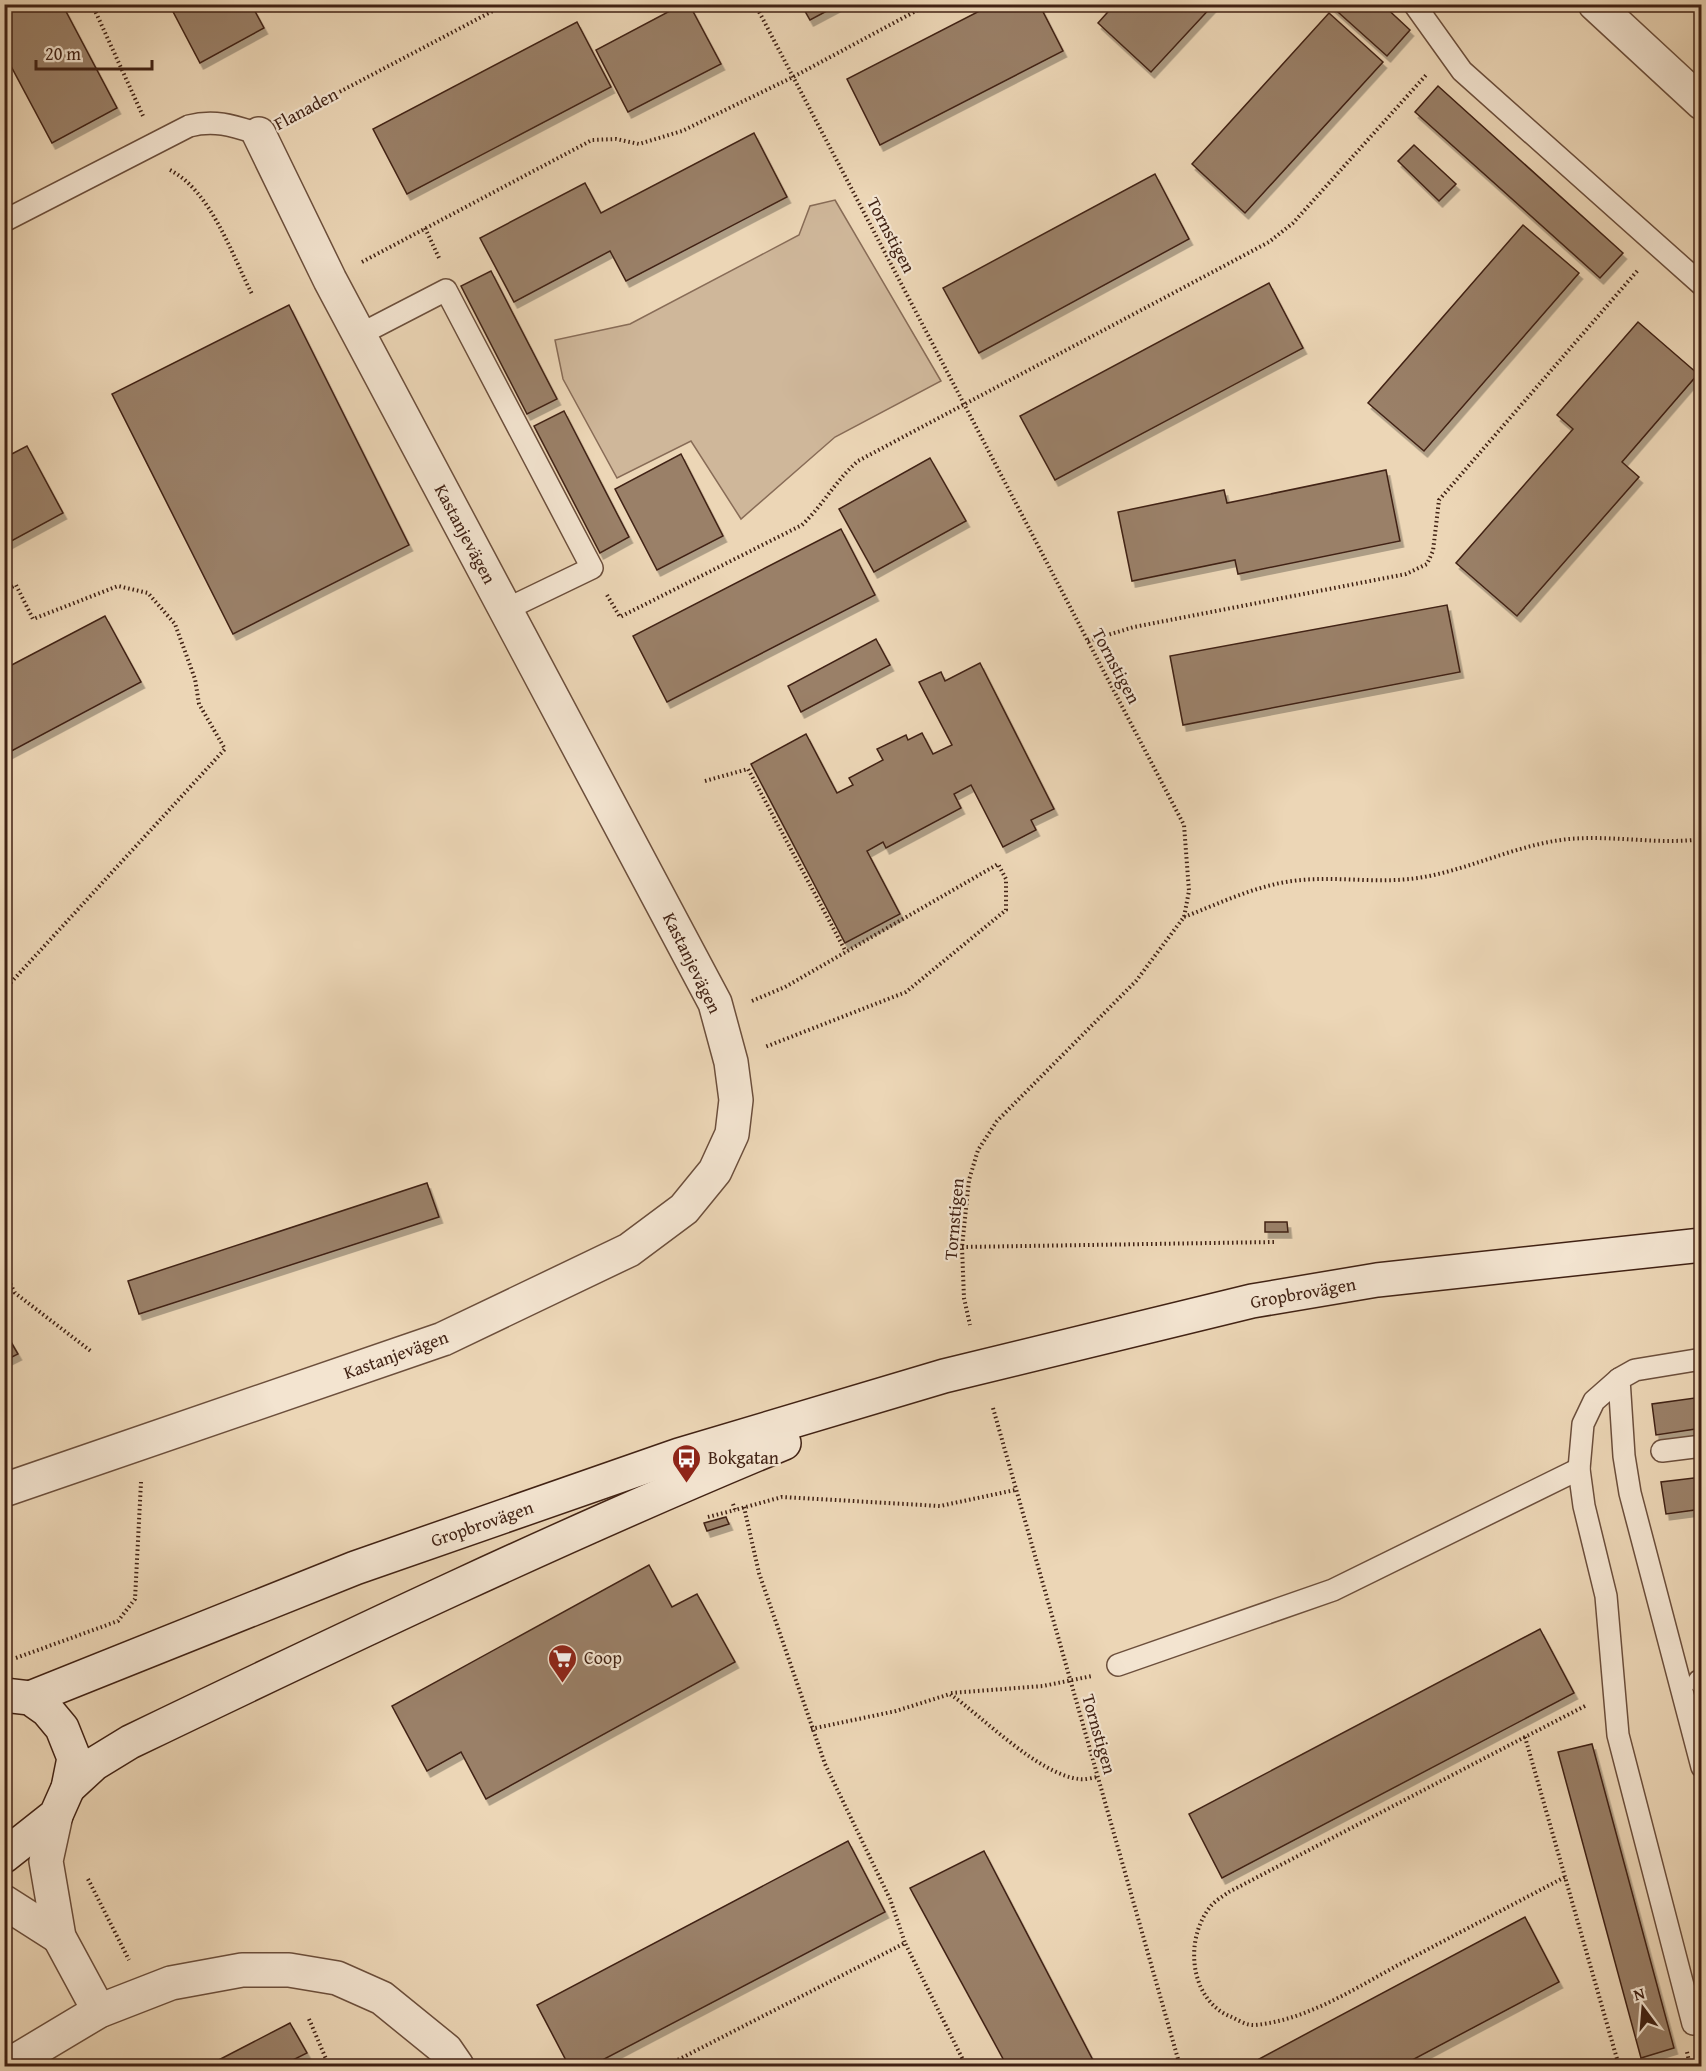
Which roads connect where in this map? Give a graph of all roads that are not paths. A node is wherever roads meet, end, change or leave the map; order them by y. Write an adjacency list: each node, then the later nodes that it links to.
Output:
1 (1414, 4): 6 (lane)
2 (1595, 4): 3 (street)
3 (1701, 103)
4 (259, 134): 5 (lane, Flanaden); 7 (street, Kastanjevägen)
5 (4, 222)
6 (1701, 285)
7 (359, 335): 8 (street, Kastanjevägen); 8 (lane)
8 (507, 609): 18 (street, Kastanjevägen)
9 (1701, 1245): 10 (street, Gropbrovägen)
10 (1670, 1249): 11 (street, Gropbrovägen); 13 (street, Gropbrovägen)
11 (1701, 1251)
12 (1701, 1359): 14 (lane)
13 (944, 1376): 20 (street, Gropbrovägen); 22 (street, Gropbrovägen)
14 (1618, 1379): 17 (lane); 21 (lane)
15 (1701, 1446): 16 (lane)
16 (1662, 1451)
17 (1579, 1469): 19 (lane); 27 (lane)
18 (4, 1490)
19 (1118, 1665)
20 (17, 1697): 22 (street)
21 (1701, 1767)
22 (62, 1802): 23 (street, Gropbrovägen); 25 (street)
23 (4, 1856)
24 (4, 1902): 25 (street)
25 (59, 1937): 26 (street)
26 (99, 2011): 28 (street); 29 (street)
27 (1693, 2024)
28 (7, 2067)
29 (457, 2067)

